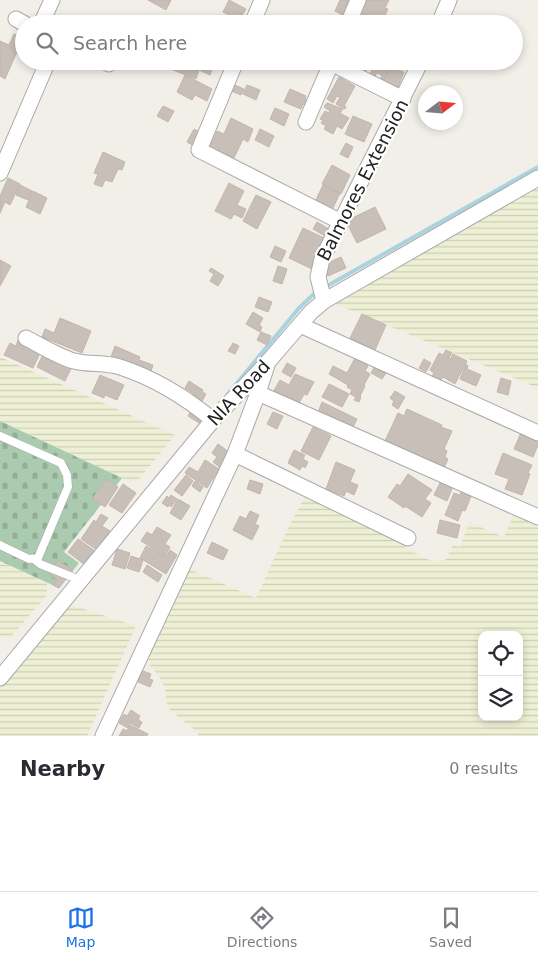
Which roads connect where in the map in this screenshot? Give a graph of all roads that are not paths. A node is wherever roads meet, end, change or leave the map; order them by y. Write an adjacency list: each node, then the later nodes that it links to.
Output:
1 (52, 0): 5 (street)
2 (262, 0): 6 (street)
3 (358, 0): 7 (street)
4 (449, 0): 8 (street)
5 (45, 15)
6 (256, 15)
7 (352, 15)
8 (443, 15)
9 (44, 70): 16 (street)
10 (232, 70): 18 (street)
11 (328, 70): 15 (street)
12 (347, 70): 14 (street)
13 (417, 70): 14 (street, Balmores Extension)
14 (403, 99): 18 (street, Balmores Extension)
15 (306, 122)
16 (0, 173)
17 (538, 178): 19 (street, NIA Road)
18 (341, 222): 19 (street, Balmores Extension)
19 (324, 301): 20 (street, NIA Road)
20 (300, 325): 22 (street, NIA Road); 25 (street)
21 (26, 338): 24 (street)
22 (267, 363): 23 (street); 24 (street, NIA Road)
23 (258, 394): 27 (street); 28 (street)
24 (208, 416): 32 (street, NIA Road)
25 (538, 432)
26 (0, 436): 31 (lane)
27 (235, 454): 29 (street); 34 (street)
28 (538, 517)
29 (408, 538)
30 (0, 545): 31 (lane)
31 (34, 558): 32 (lane)
32 (75, 579): 33 (street, NIA Road)
33 (0, 678)
34 (103, 736)

